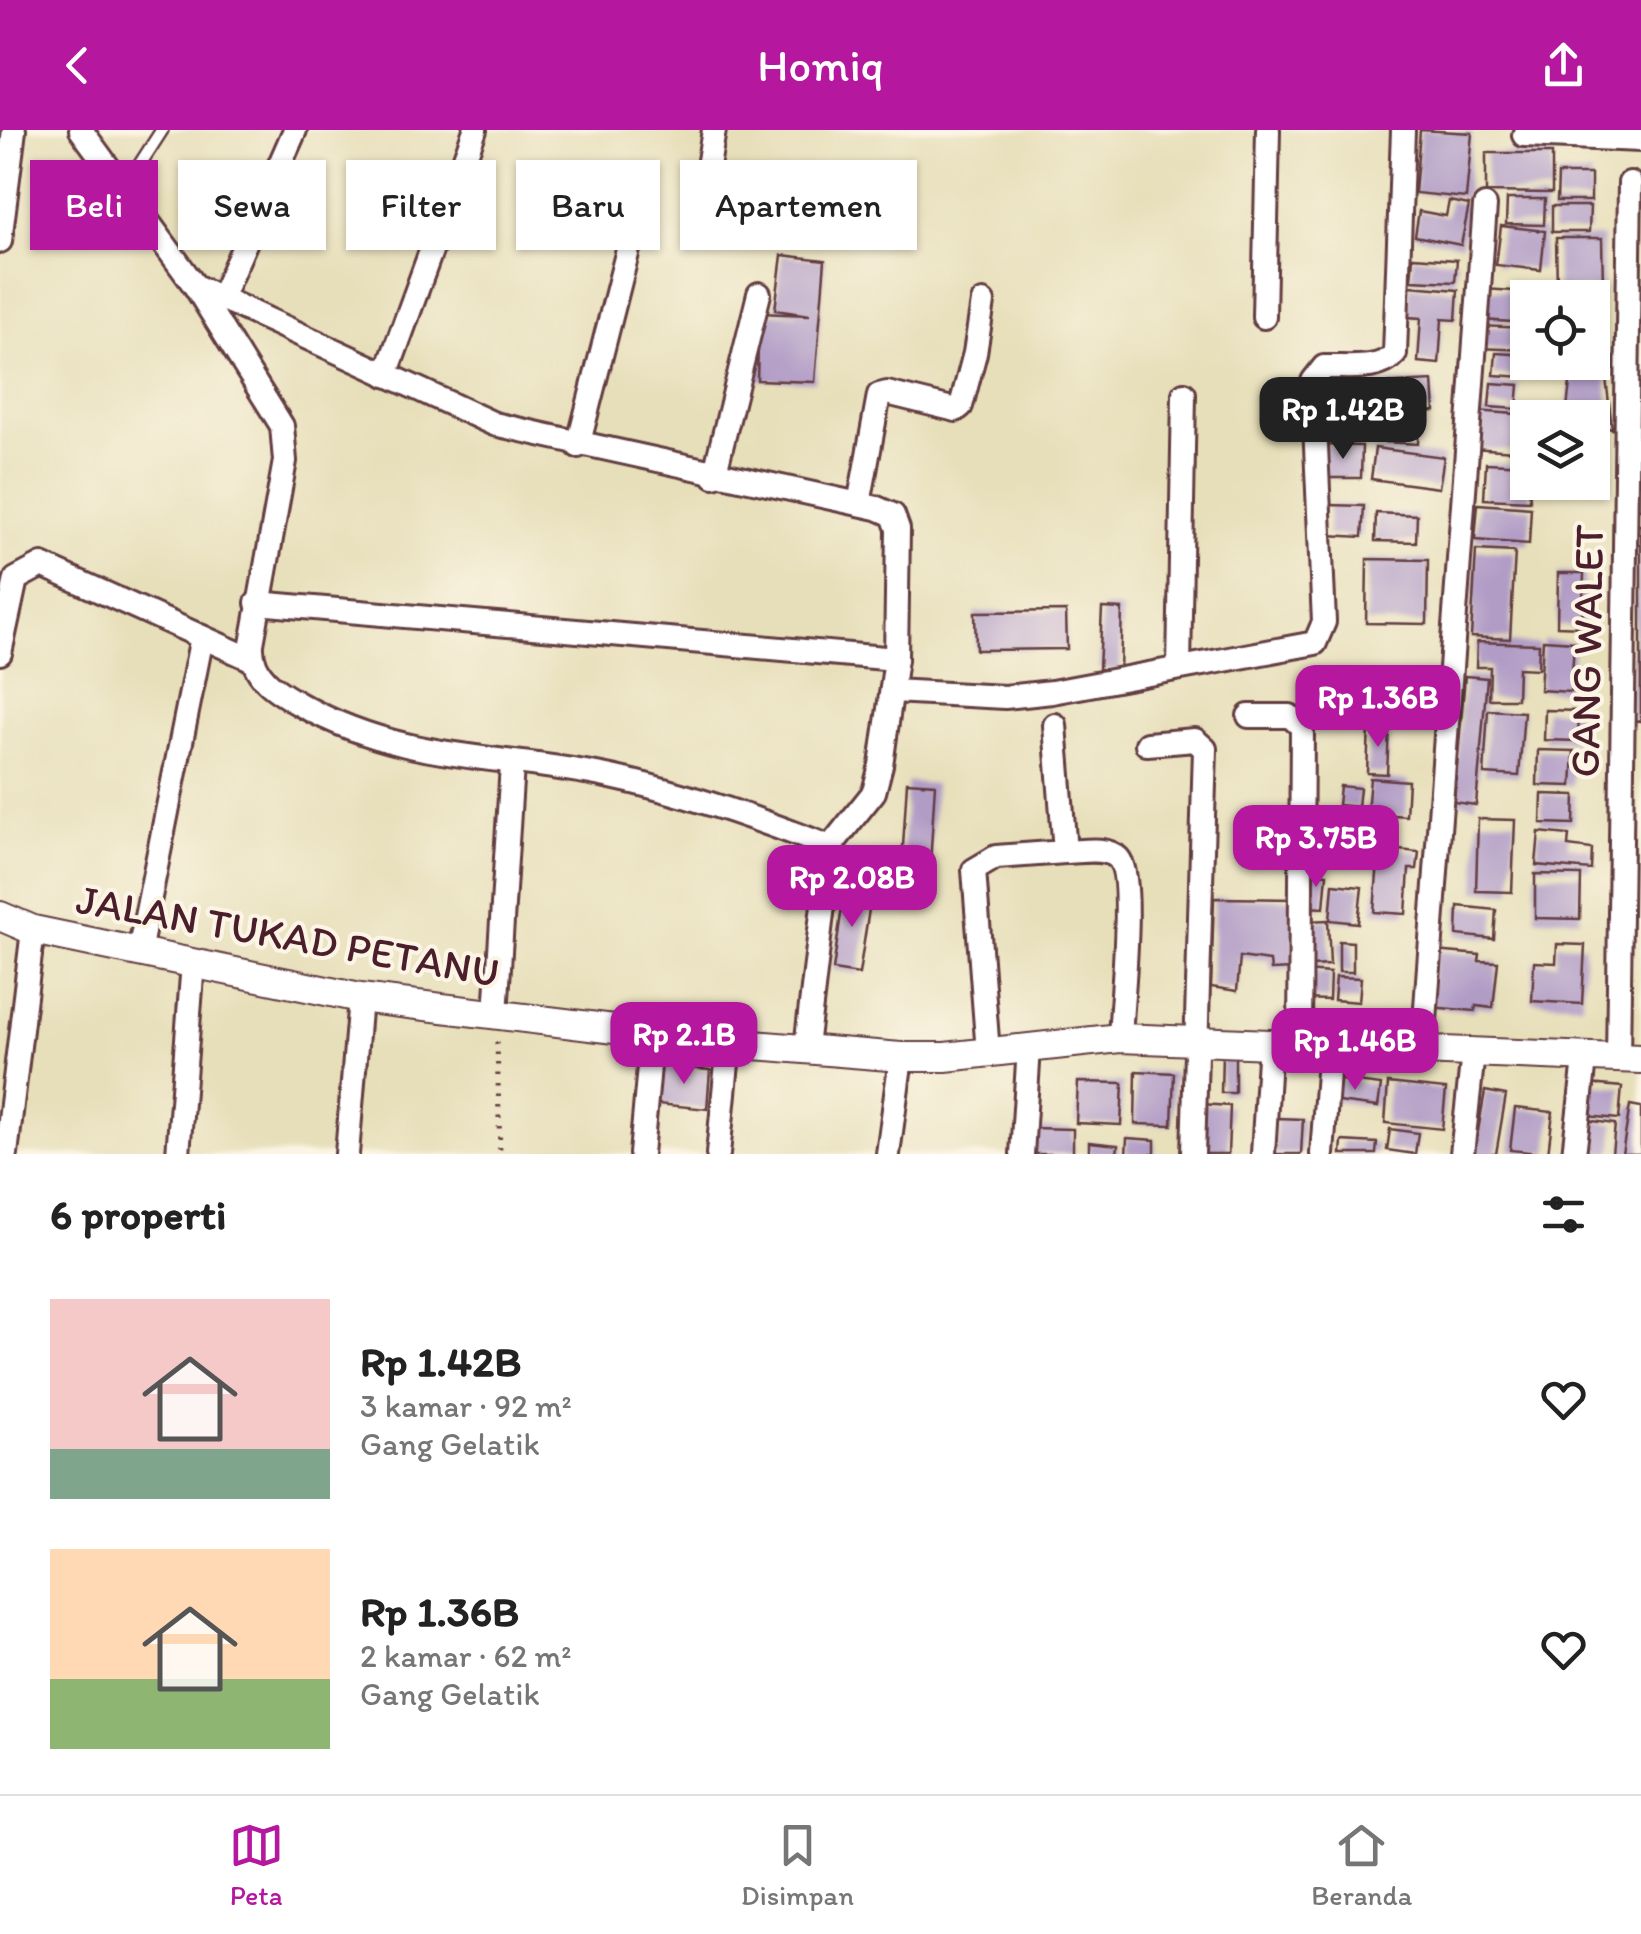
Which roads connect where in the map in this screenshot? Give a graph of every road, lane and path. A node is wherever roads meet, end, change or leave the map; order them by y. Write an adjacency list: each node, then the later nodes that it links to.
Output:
1 (14, 130): 17 (street)
2 (81, 130): 11 (street)
3 (162, 130): 12 (lane)
4 (295, 130): 21 (street)
5 (475, 130): 24 (street)
6 (714, 130): 13 (street)
7 (1268, 130): 23 (street)
8 (1403, 130): 34 (street)
9 (1524, 135): 10 (street)
10 (1641, 140)
11 (103, 160)
12 (143, 160)
13 (709, 160)
14 (1630, 183): 61 (street, GANG WALET)
15 (1485, 206): 57 (street)
16 (158, 236): 19 (street)
17 (0, 241)
18 (628, 250): 26 (street)
19 (194, 286): 21 (street); 29 (street)
20 (759, 294): 27 (street)
21 (221, 298): 24 (street)
22 (983, 302): 28 (street)
23 (1264, 316)
24 (386, 374): 26 (street)
25 (1184, 394): 34 (street)
26 (578, 446): 27 (street)
27 (714, 476): 28 (street)
28 (859, 504): 33 (street)
29 (258, 603): 32 (street); 33 (street)
30 (202, 637): 31 (street); 32 (street); 44 (street)
31 (0, 654)
32 (251, 659): 39 (street)
33 (896, 660): 35 (street)
34 (1179, 668): 35 (street)
35 (892, 691): 40 (street)
36 (1249, 716): 53 (street)
37 (1055, 725): 41 (street)
38 (1148, 744): 50 (street)
39 (512, 765): 40 (street); 47 (street)
40 (830, 847): 55 (street)
41 (1065, 852): 49 (street); 59 (street)
42 (0, 916): 43 (street, JALAN TUKAD PETANU)
43 (33, 930): 44 (street, JALAN TUKAD PETANU); 63 (street)
44 (139, 952): 45 (street, JALAN TUKAD PETANU)
45 (193, 962): 46 (street, JALAN TUKAD PETANU); 64 (street)
46 (360, 998): 47 (street, JALAN TUKAD PETANU); 65 (street)
47 (496, 1014): 48 (street, JALAN TUKAD PETANU); 66 (path)
48 (652, 1033): 52 (street, JALAN TUKAD PETANU); 67 (street)
49 (1120, 1038): 50 (street, JALAN TUKAD PETANU); 56 (street, JALAN TUKAD PETANU)
50 (1200, 1041): 51 (street, JALAN TUKAD PETANU); 71 (street)
51 (1270, 1042): 53 (street, JALAN TUKAD PETANU); 72 (street)
52 (729, 1043): 55 (street, JALAN TUKAD PETANU); 68 (street)
53 (1300, 1043): 54 (street, JALAN TUKAD PETANU)
54 (1330, 1044): 57 (street, JALAN TUKAD PETANU); 73 (street)
55 (806, 1047): 60 (street, JALAN TUKAD PETANU)
56 (1028, 1048): 59 (street, JALAN TUKAD PETANU); 70 (street)
57 (1423, 1048): 58 (street, JALAN TUKAD PETANU)
58 (1473, 1053): 62 (street, JALAN TUKAD PETANU); 74 (street)
59 (988, 1054): 60 (street, JALAN TUKAD PETANU)
60 (901, 1057): 69 (street)
61 (1629, 1059): 62 (street, JALAN TUKAD PETANU)
62 (1585, 1060): 75 (street)
63 (6, 1154)
64 (178, 1154)
65 (347, 1154)
66 (500, 1154)
67 (642, 1154)
68 (718, 1154)
69 (888, 1154)
70 (1022, 1154)
71 (1194, 1154)
72 (1263, 1154)
73 (1322, 1154)
74 (1462, 1154)
75 (1574, 1154)

